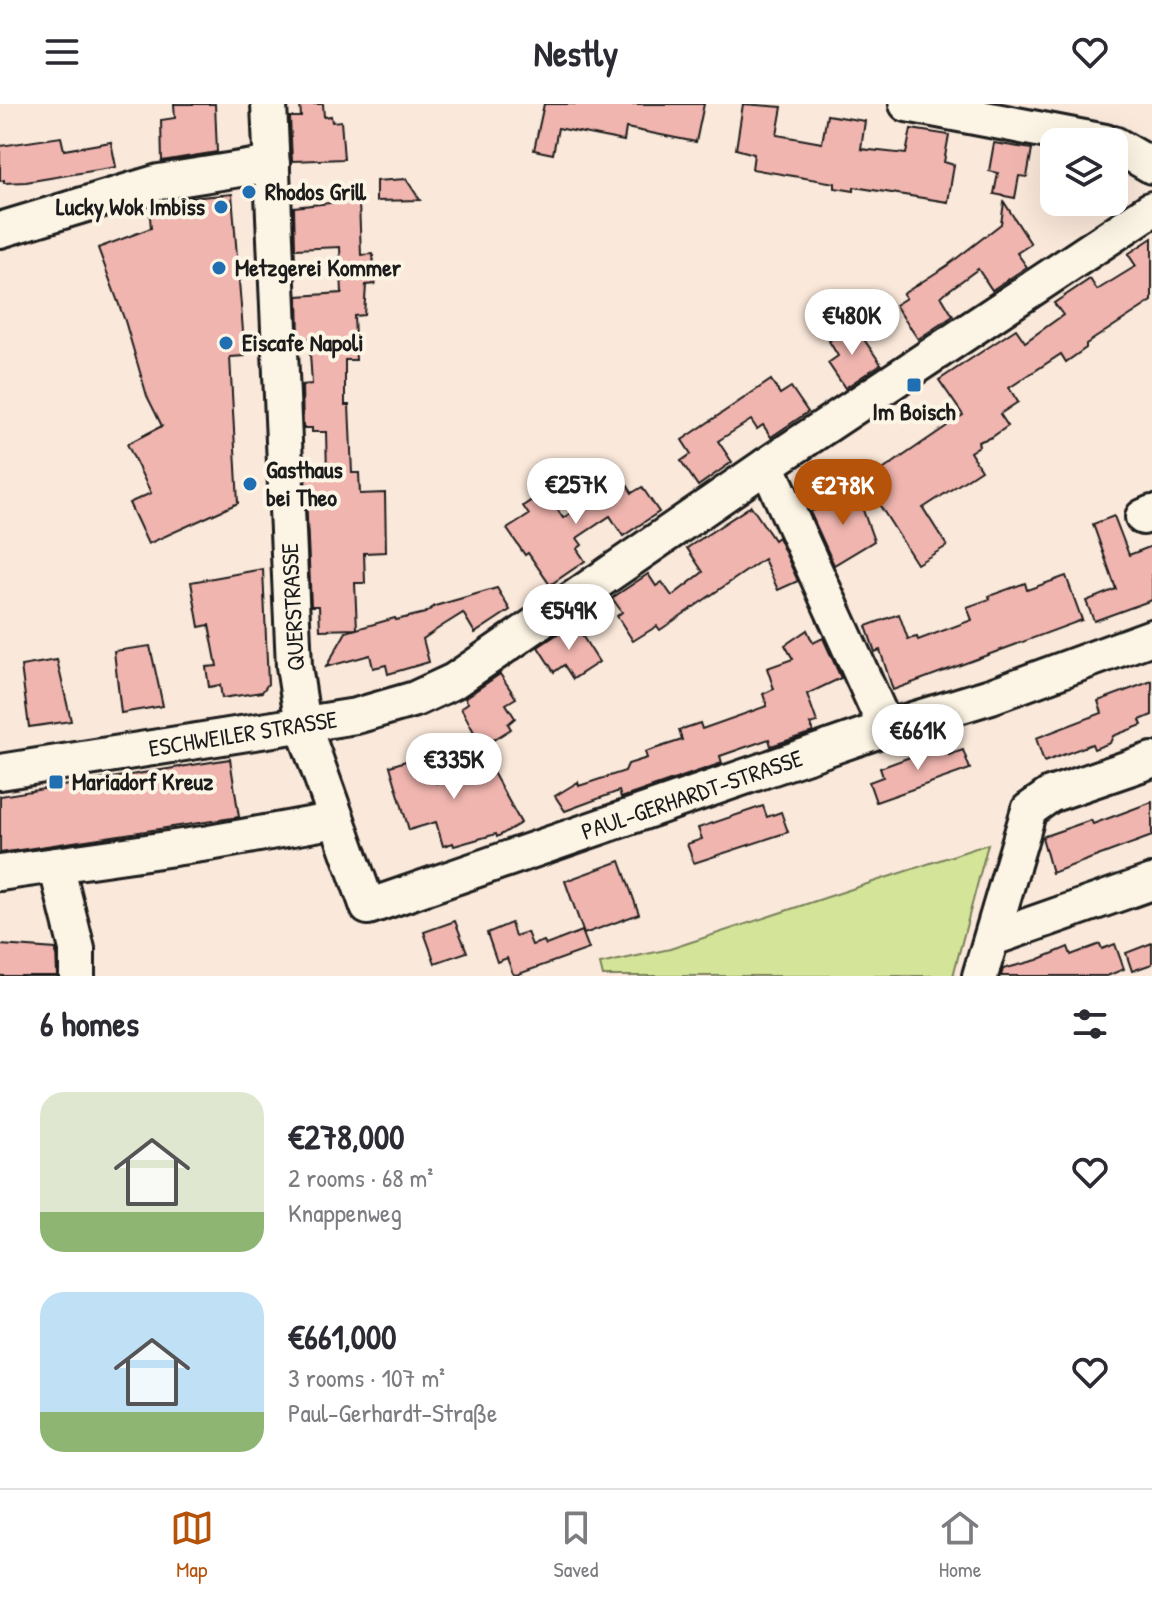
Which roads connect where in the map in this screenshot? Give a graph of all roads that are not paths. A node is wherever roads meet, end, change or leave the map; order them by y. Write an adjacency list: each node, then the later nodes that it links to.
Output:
1 (269, 104): 5 (street, QUERSTRASSE)
2 (907, 104): 3 (street)
3 (1040, 130)
4 (1128, 152): 6 (street)
5 (272, 164): 8 (street); 11 (street, QUERSTRASSE)
6 (1152, 166)
7 (1152, 209): 9 (street, ESCHWEILER STRASSE)
8 (0, 230)
9 (767, 465): 11 (street, ESCHWEILER STRASSE); 12 (street)
10 (1152, 637): 12 (street, PAUL-GERHARDT-STRASSE)
11 (303, 725): 14 (street, ESCHWEILER STRASSE); 15 (street, QUERSTRASSE)
12 (886, 728): 19 (street, PAUL-GERHARDT-STRASSE)
13 (1152, 760): 20 (street)
14 (0, 772)
15 (337, 820): 16 (street); 19 (street, QUERSTRASSE)
16 (56, 865): 17 (street); 21 (street)
17 (0, 873)
18 (1152, 882): 20 (street)
19 (368, 907)
20 (993, 938): 22 (street)
21 (77, 976)
22 (980, 976)

